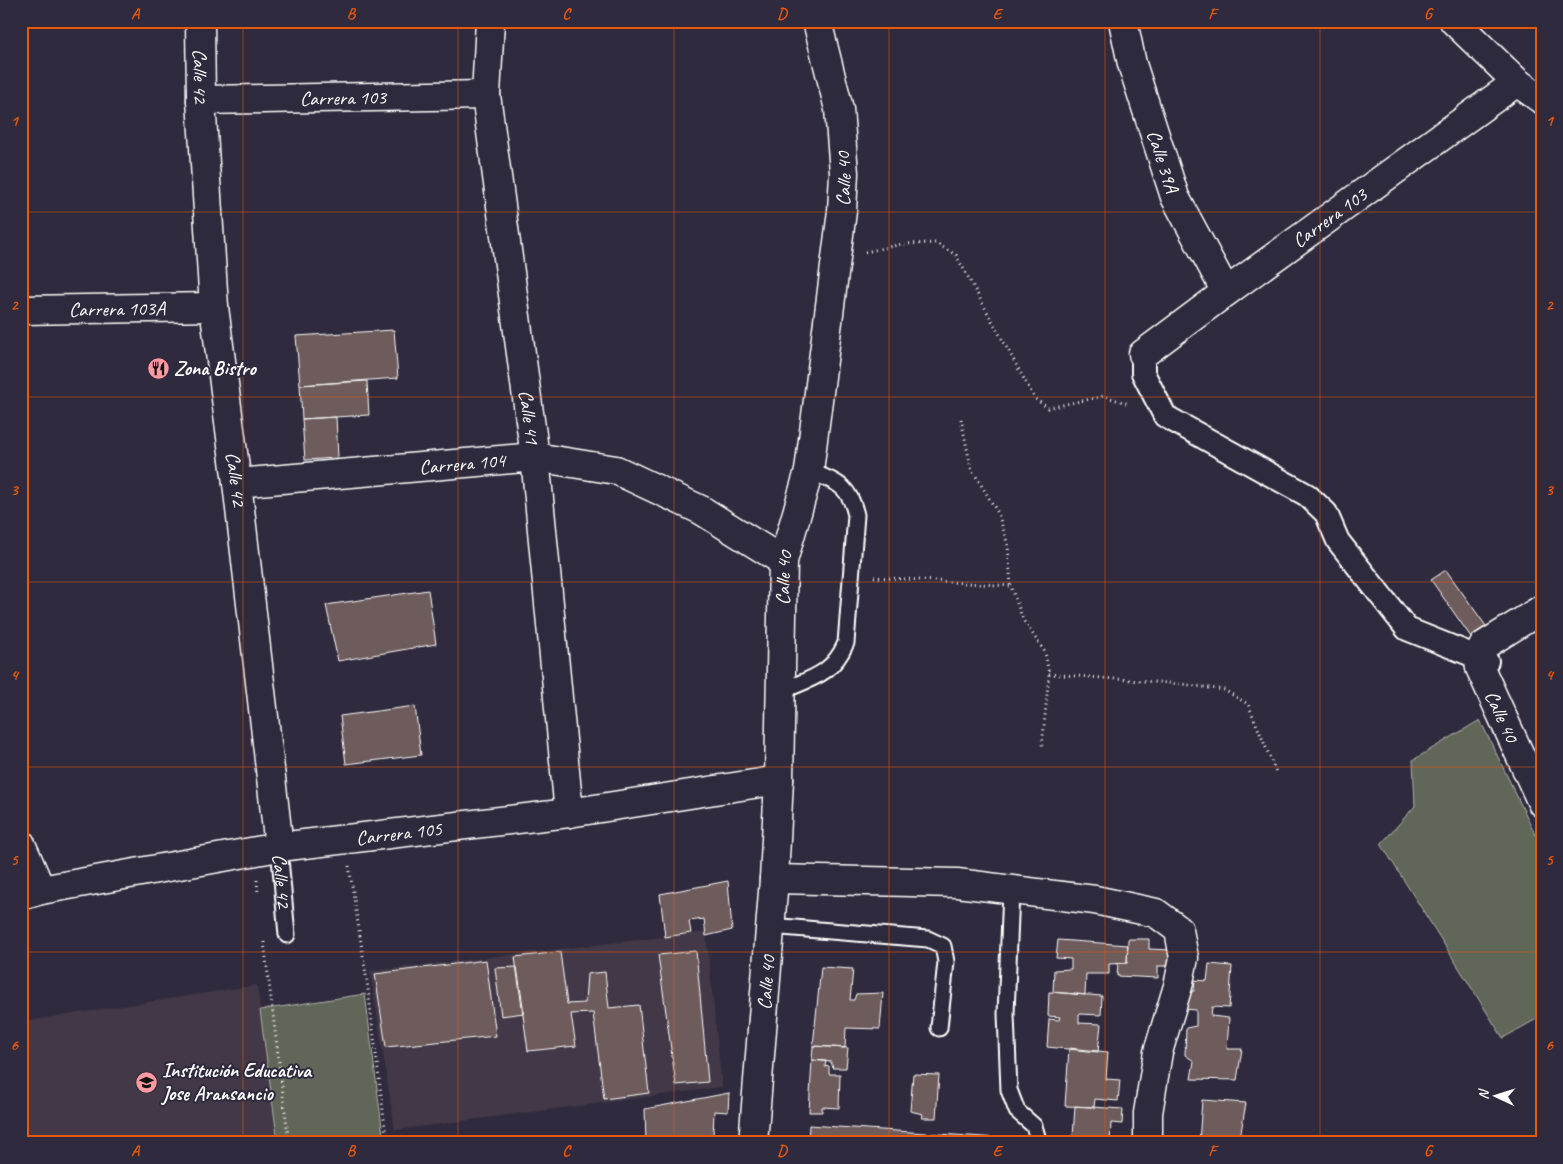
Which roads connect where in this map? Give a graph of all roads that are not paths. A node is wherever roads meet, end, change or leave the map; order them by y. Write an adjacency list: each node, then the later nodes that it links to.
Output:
1 (200, 21): 8 (street, Calle 42)
2 (490, 21): 7 (street, Calle 41)
3 (817, 21): 15 (street, Calle 40)
4 (1122, 21): 10 (street, Calle 39A)
5 (1454, 21): 6 (street)
6 (1517, 82): 9 (street); 10 (street, Carrera 103)
7 (486, 95): 8 (street, Carrera 103); 14 (street, Calle 41)
8 (201, 100): 11 (street, Calle 42)
9 (1542, 100)
10 (1226, 292): 13 (street, Carrera 103)
11 (214, 307): 12 (street, Carrera 103A); 16 (street, Calle 42)
12 (21, 310)
13 (1143, 354): 19 (street)
14 (535, 457): 16 (street, Carrera 104); 17 (street, Carrera 104); 23 (street, Calle 41)
15 (809, 471): 17 (street, Calle 40); 20 (lane)
16 (237, 483): 25 (street, Calle 42)
17 (784, 561): 20 (street, Calle 40)
18 (1542, 609): 19 (street)
19 (1482, 659): 22 (street, Calle 40)
20 (782, 691): 21 (street, Calle 40)
21 (779, 780): 23 (street, Carrera 105); 26 (street, Calle 40)
22 (1540, 796)
23 (569, 812): 25 (street, Carrera 105)
24 (21, 844): 28 (street)
25 (266, 849): 28 (street, Carrera 105); 30 (lane, Calle 42)
26 (774, 879): 27 (street); 29 (street, Calle 40)
27 (1011, 891): 33 (lane); 34 (street)
28 (31, 893)
29 (770, 926): 31 (lane); 32 (street, Calle 40)
30 (287, 935)
31 (939, 1028)
32 (753, 1143)
33 (1039, 1143)
34 (1148, 1143)

